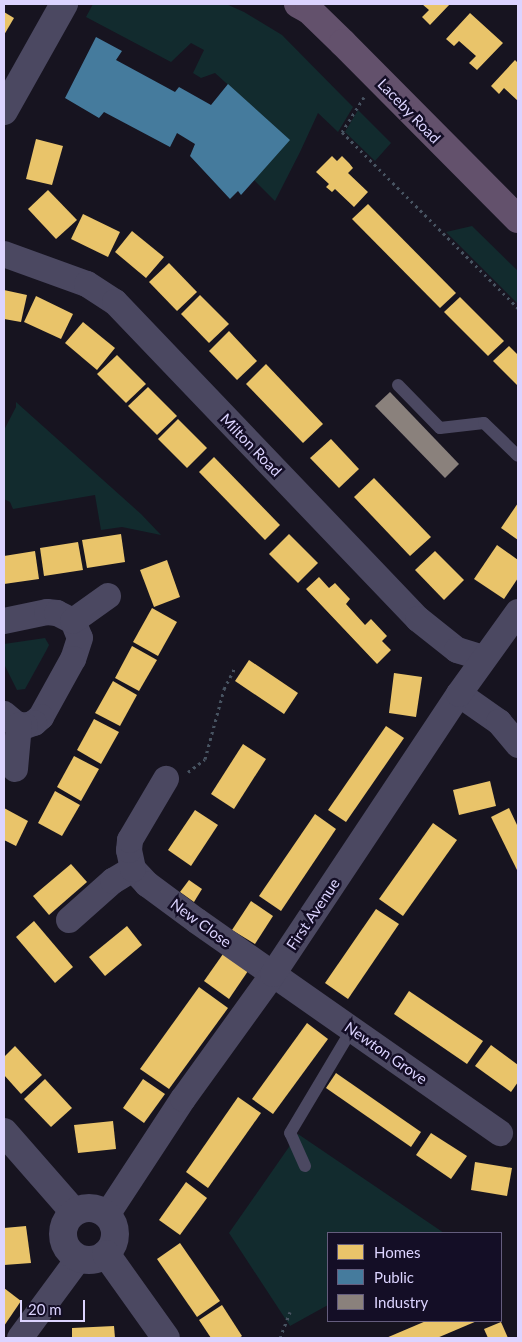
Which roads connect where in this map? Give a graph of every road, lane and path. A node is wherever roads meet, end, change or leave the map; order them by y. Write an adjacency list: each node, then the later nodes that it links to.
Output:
1 (64, 4): 4 (street)
2 (298, 4): 3 (highway, Laceby Road)
3 (377, 78): 5 (highway, Laceby Road); 7 (path)
4 (4, 110)
5 (518, 219)
6 (4, 254): 14 (street, Milton Road)
7 (518, 308)
8 (398, 386): 9 (lane)
9 (518, 456)
10 (108, 596): 13 (street)
11 (518, 612): 14 (street, First Avenue)
12 (4, 620): 13 (street)
13 (73, 622): 17 (street)
14 (484, 658): 16 (street, First Avenue)
15 (235, 667): 20 (path)
16 (459, 694): 18 (street); 23 (street, First Avenue)
17 (11, 720): 19 (street)
18 (518, 745)
19 (15, 769)
20 (166, 779): 21 (street)
21 (133, 869): 22 (street); 23 (street, New Close)
22 (69, 920)
23 (273, 974): 24 (street, Newton Grove); 29 (street, First Avenue)
24 (352, 1029): 26 (street, Newton Grove); 27 (lane)
25 (4, 1132): 28 (street)
26 (500, 1133)
27 (305, 1166)
28 (74, 1212): 29 (street); 31 (street)
29 (107, 1215): 30 (street)
30 (106, 1254): 31 (street); 34 (street)
31 (78, 1258): 33 (street)
32 (290, 1312): 35 (path)
33 (20, 1338)
34 (166, 1338)
35 (280, 1338)

